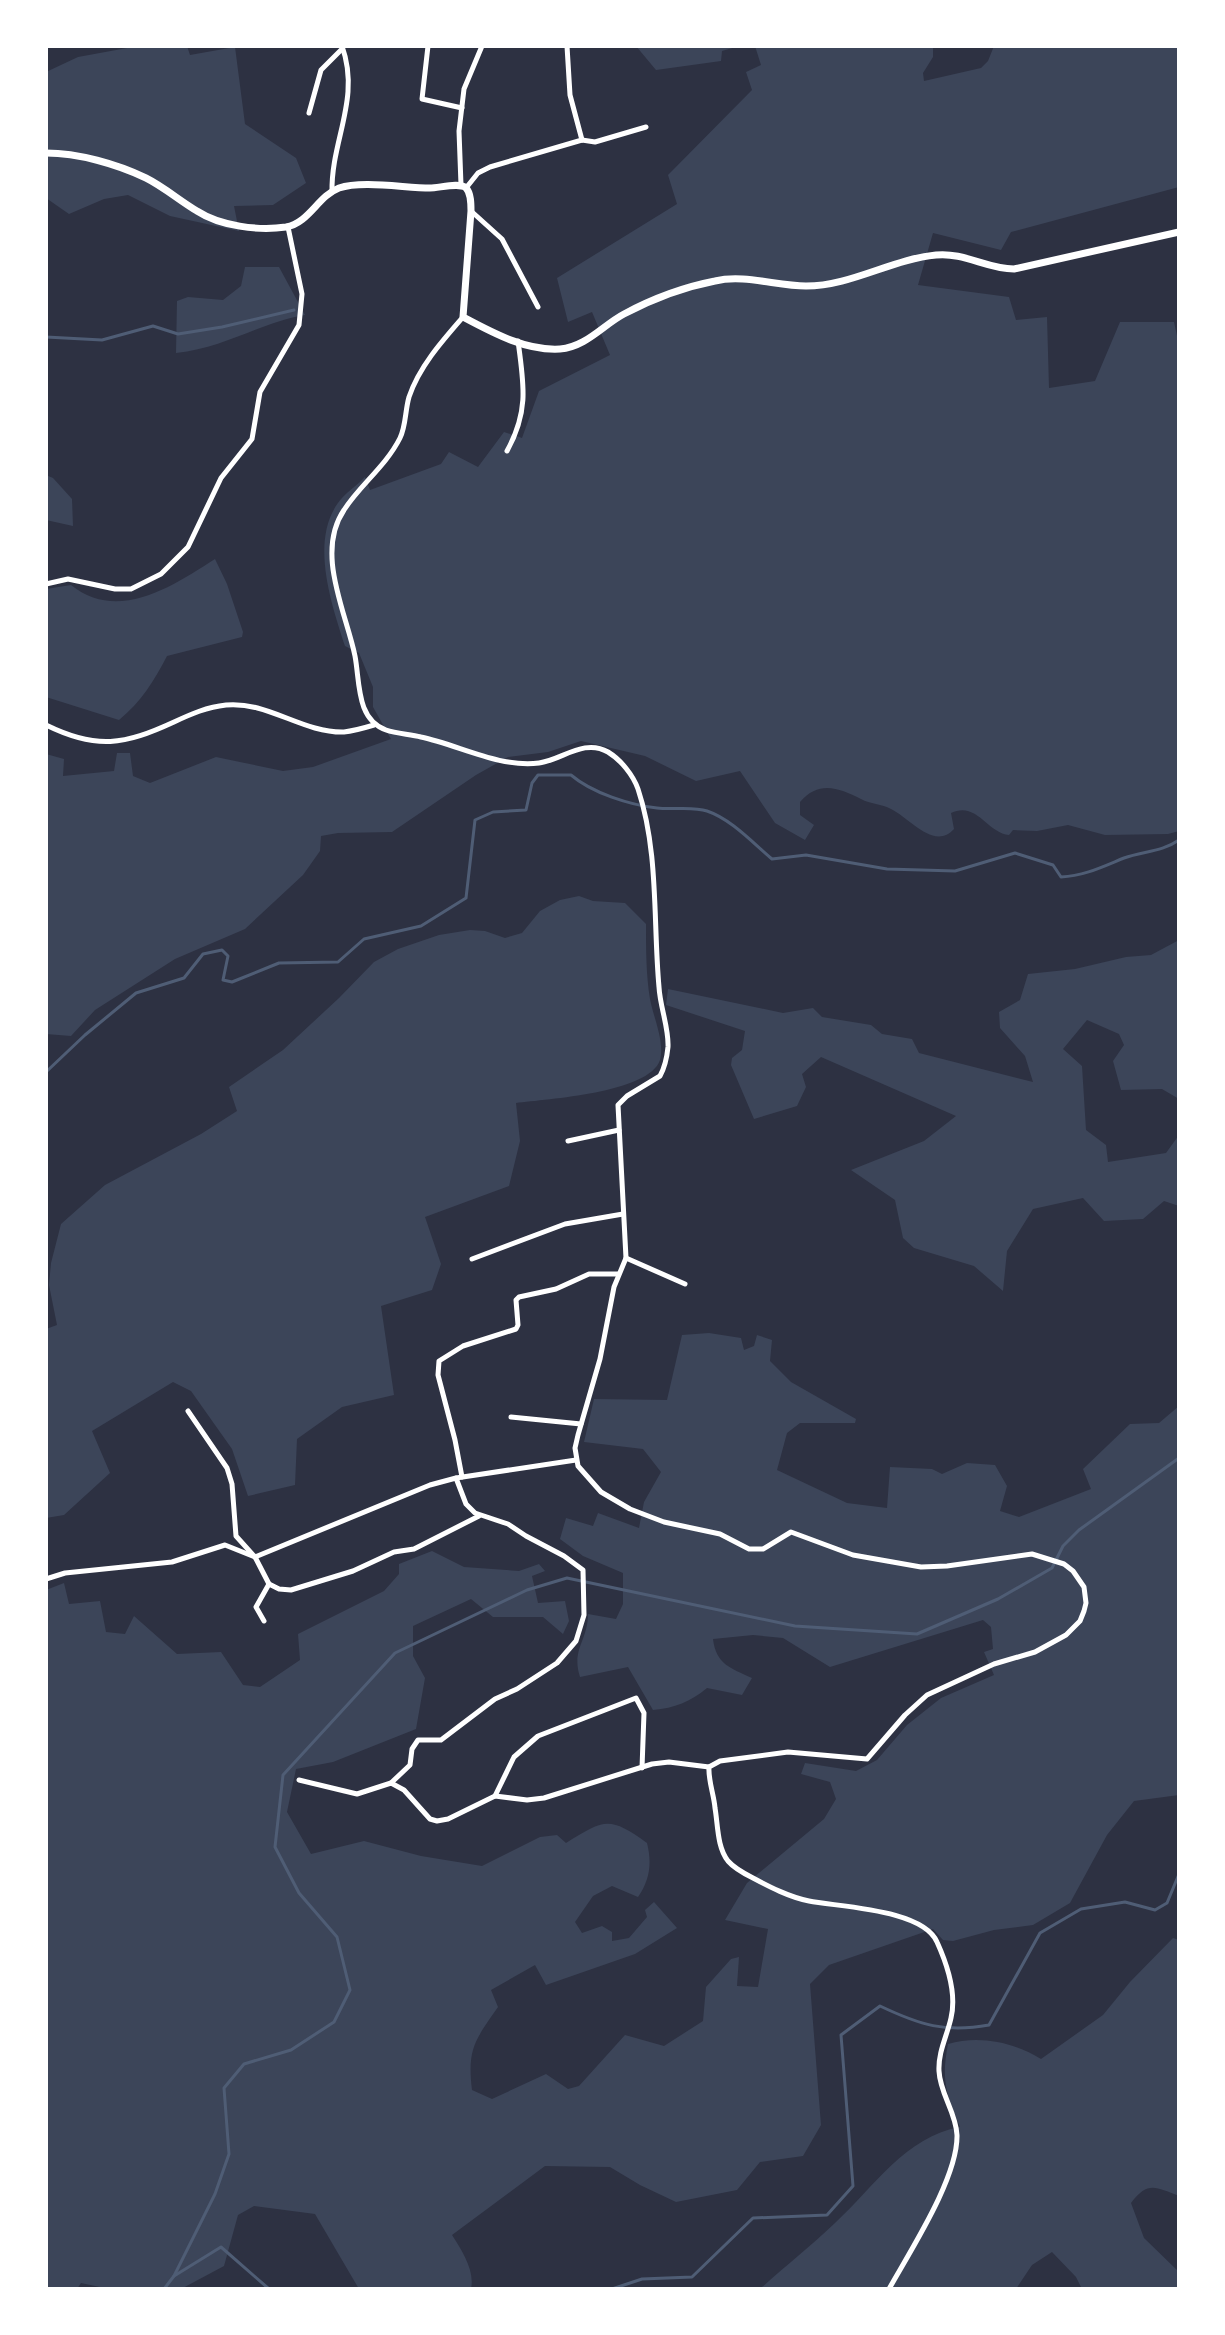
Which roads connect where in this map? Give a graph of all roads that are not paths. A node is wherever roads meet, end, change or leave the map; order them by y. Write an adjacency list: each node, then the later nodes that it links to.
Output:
1 (428, 46): 5 (street)
2 (482, 46): 5 (street)
3 (567, 46): 8 (street)
4 (342, 47): 6 (street); 11 (street)
5 (462, 108): 10 (street)
6 (309, 113)
7 (646, 127): 8 (street)
8 (582, 140): 10 (street)
9 (46, 153): 13 (street)
10 (464, 187): 11 (street); 12 (street)
11 (332, 193): 13 (street)
12 (471, 211): 15 (street); 16 (street)
13 (288, 227): 19 (street)
14 (1179, 232): 17 (street)
15 (538, 307)
16 (463, 317): 17 (street); 21 (street)
17 (518, 341): 18 (street)
18 (507, 451)
19 (46, 584)
20 (46, 725): 21 (street)
21 (374, 725): 22 (street)
22 (619, 1130): 23 (street); 24 (street)
23 (568, 1141)
24 (623, 1214): 25 (street); 26 (street)
25 (626, 1258): 27 (street); 28 (street)
26 (472, 1259)
27 (618, 1274): 31 (street); 33 (street)
28 (685, 1284)
29 (188, 1411): 35 (street)
30 (511, 1417): 31 (street)
31 (581, 1424): 32 (street)
32 (576, 1460): 33 (street); 39 (street)
33 (459, 1478): 34 (street); 35 (street)
34 (481, 1515): 37 (street); 42 (street)
35 (255, 1557): 36 (street); 37 (street)
36 (46, 1579)
37 (269, 1584): 38 (street)
38 (264, 1621)
39 (709, 1767): 40 (street); 44 (street)
40 (642, 1768): 43 (street); 43 (street)
41 (299, 1780): 42 (street)
42 (391, 1783): 43 (street)
43 (495, 1796)
44 (889, 2289)

